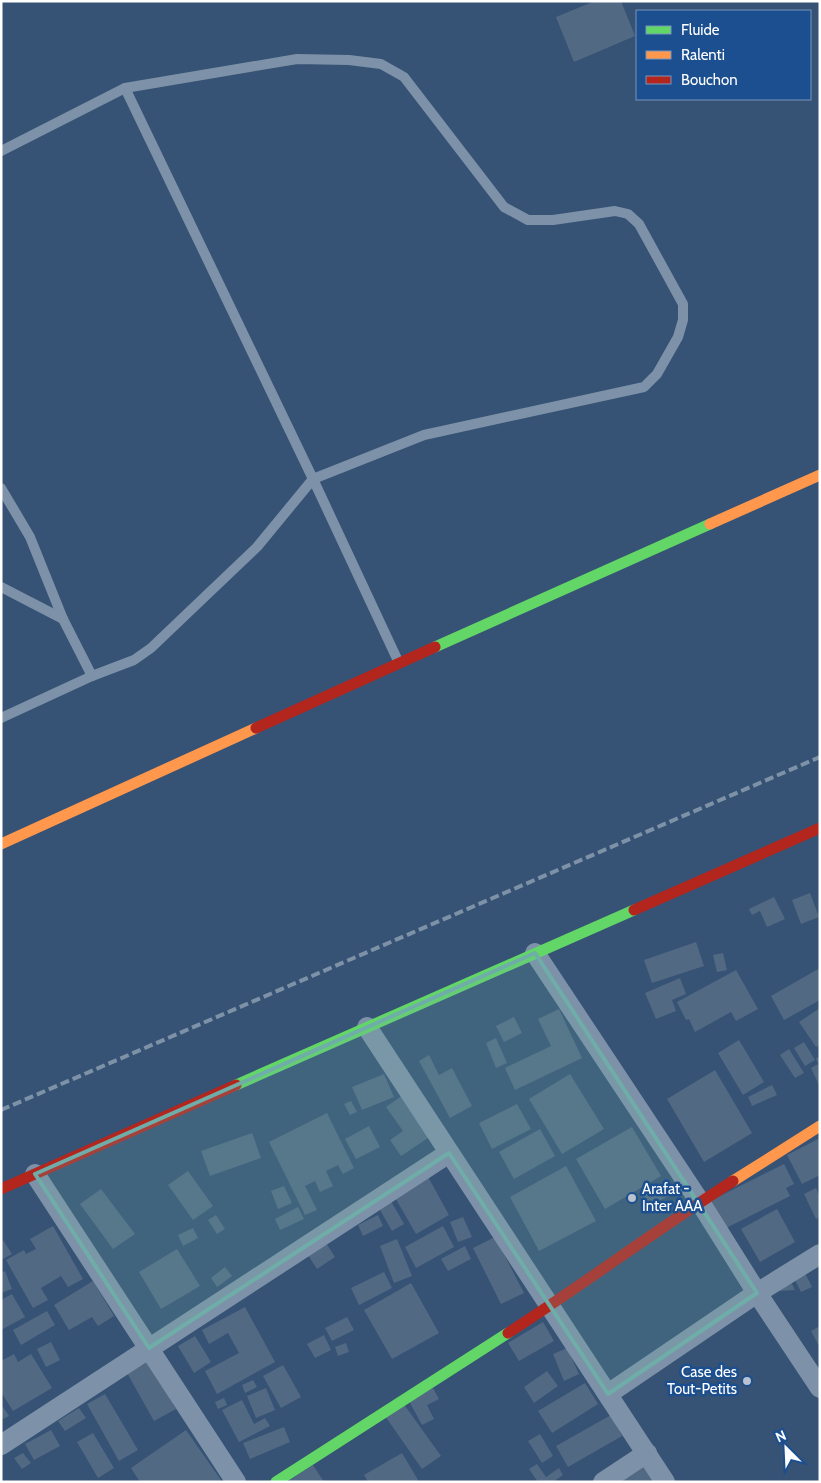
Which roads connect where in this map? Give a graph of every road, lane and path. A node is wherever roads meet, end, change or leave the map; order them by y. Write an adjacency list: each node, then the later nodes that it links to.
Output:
1 (125, 88): 2 (lane); 4 (lane); 4 (lane)
2 (1, 151)
3 (820, 475): 8 (main road)
4 (313, 479): 8 (lane); 9 (lane)
5 (1, 488): 7 (lane)
6 (1, 587): 7 (lane)
7 (63, 619): 9 (lane)
8 (399, 663): 12 (main road)
9 (92, 676): 10 (lane)
10 (1, 718)
11 (820, 828): 13 (main road)
12 (1, 844)
13 (535, 953): 14 (main road); 19 (street)
14 (367, 1027): 16 (street); 17 (main road)
15 (820, 1126): 19 (main road)
16 (449, 1152): 22 (street); 23 (street)
17 (35, 1174): 18 (main road); 23 (street)
18 (1, 1189)
19 (700, 1202): 21 (street); 22 (main road)
20 (820, 1254): 21 (street)
21 (757, 1293): 24 (street); 25 (street)
22 (550, 1306): 25 (street); 29 (main road)
23 (149, 1348): 26 (street); 28 (street)
24 (820, 1388)
25 (608, 1394): 27 (street)
26 (1, 1445)
27 (647, 1453): 30 (street); 31 (street)
28 (236, 1482)
29 (276, 1482)
30 (603, 1482)
31 (665, 1482)

